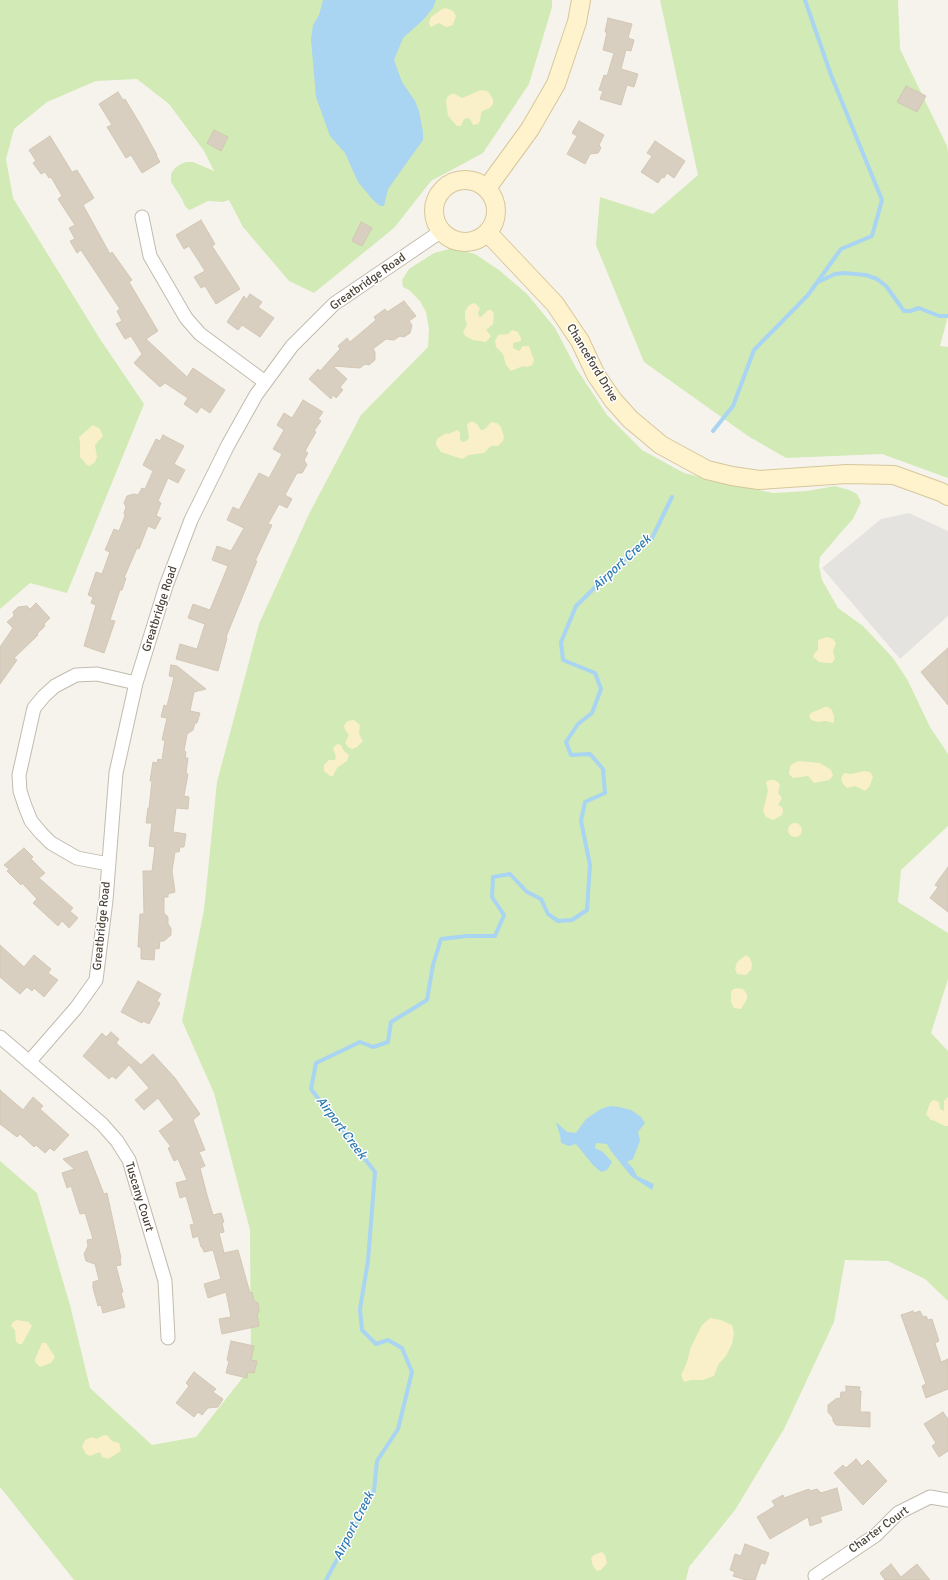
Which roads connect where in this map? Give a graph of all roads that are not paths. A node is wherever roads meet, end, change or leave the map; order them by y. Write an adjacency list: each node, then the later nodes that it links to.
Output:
1 (582, 0): 2 (street)
2 (487, 188): 4 (street); 5 (street)
3 (142, 217): 6 (street)
4 (440, 232): 5 (street); 6 (street, Greatbridge Road)
5 (488, 233): 7 (street, Chanceford Drive)
6 (265, 382): 8 (street, Greatbridge Road)
7 (948, 496)
8 (136, 684): 9 (street, Greatbridge Road); 9 (street)
9 (108, 864): 11 (street, Greatbridge Road)
10 (0, 1037): 11 (street, Tuscany Court)
11 (29, 1062): 12 (street, Tuscany Court)
12 (168, 1338)
13 (948, 1500): 14 (street, Charter Court)
14 (815, 1576)

